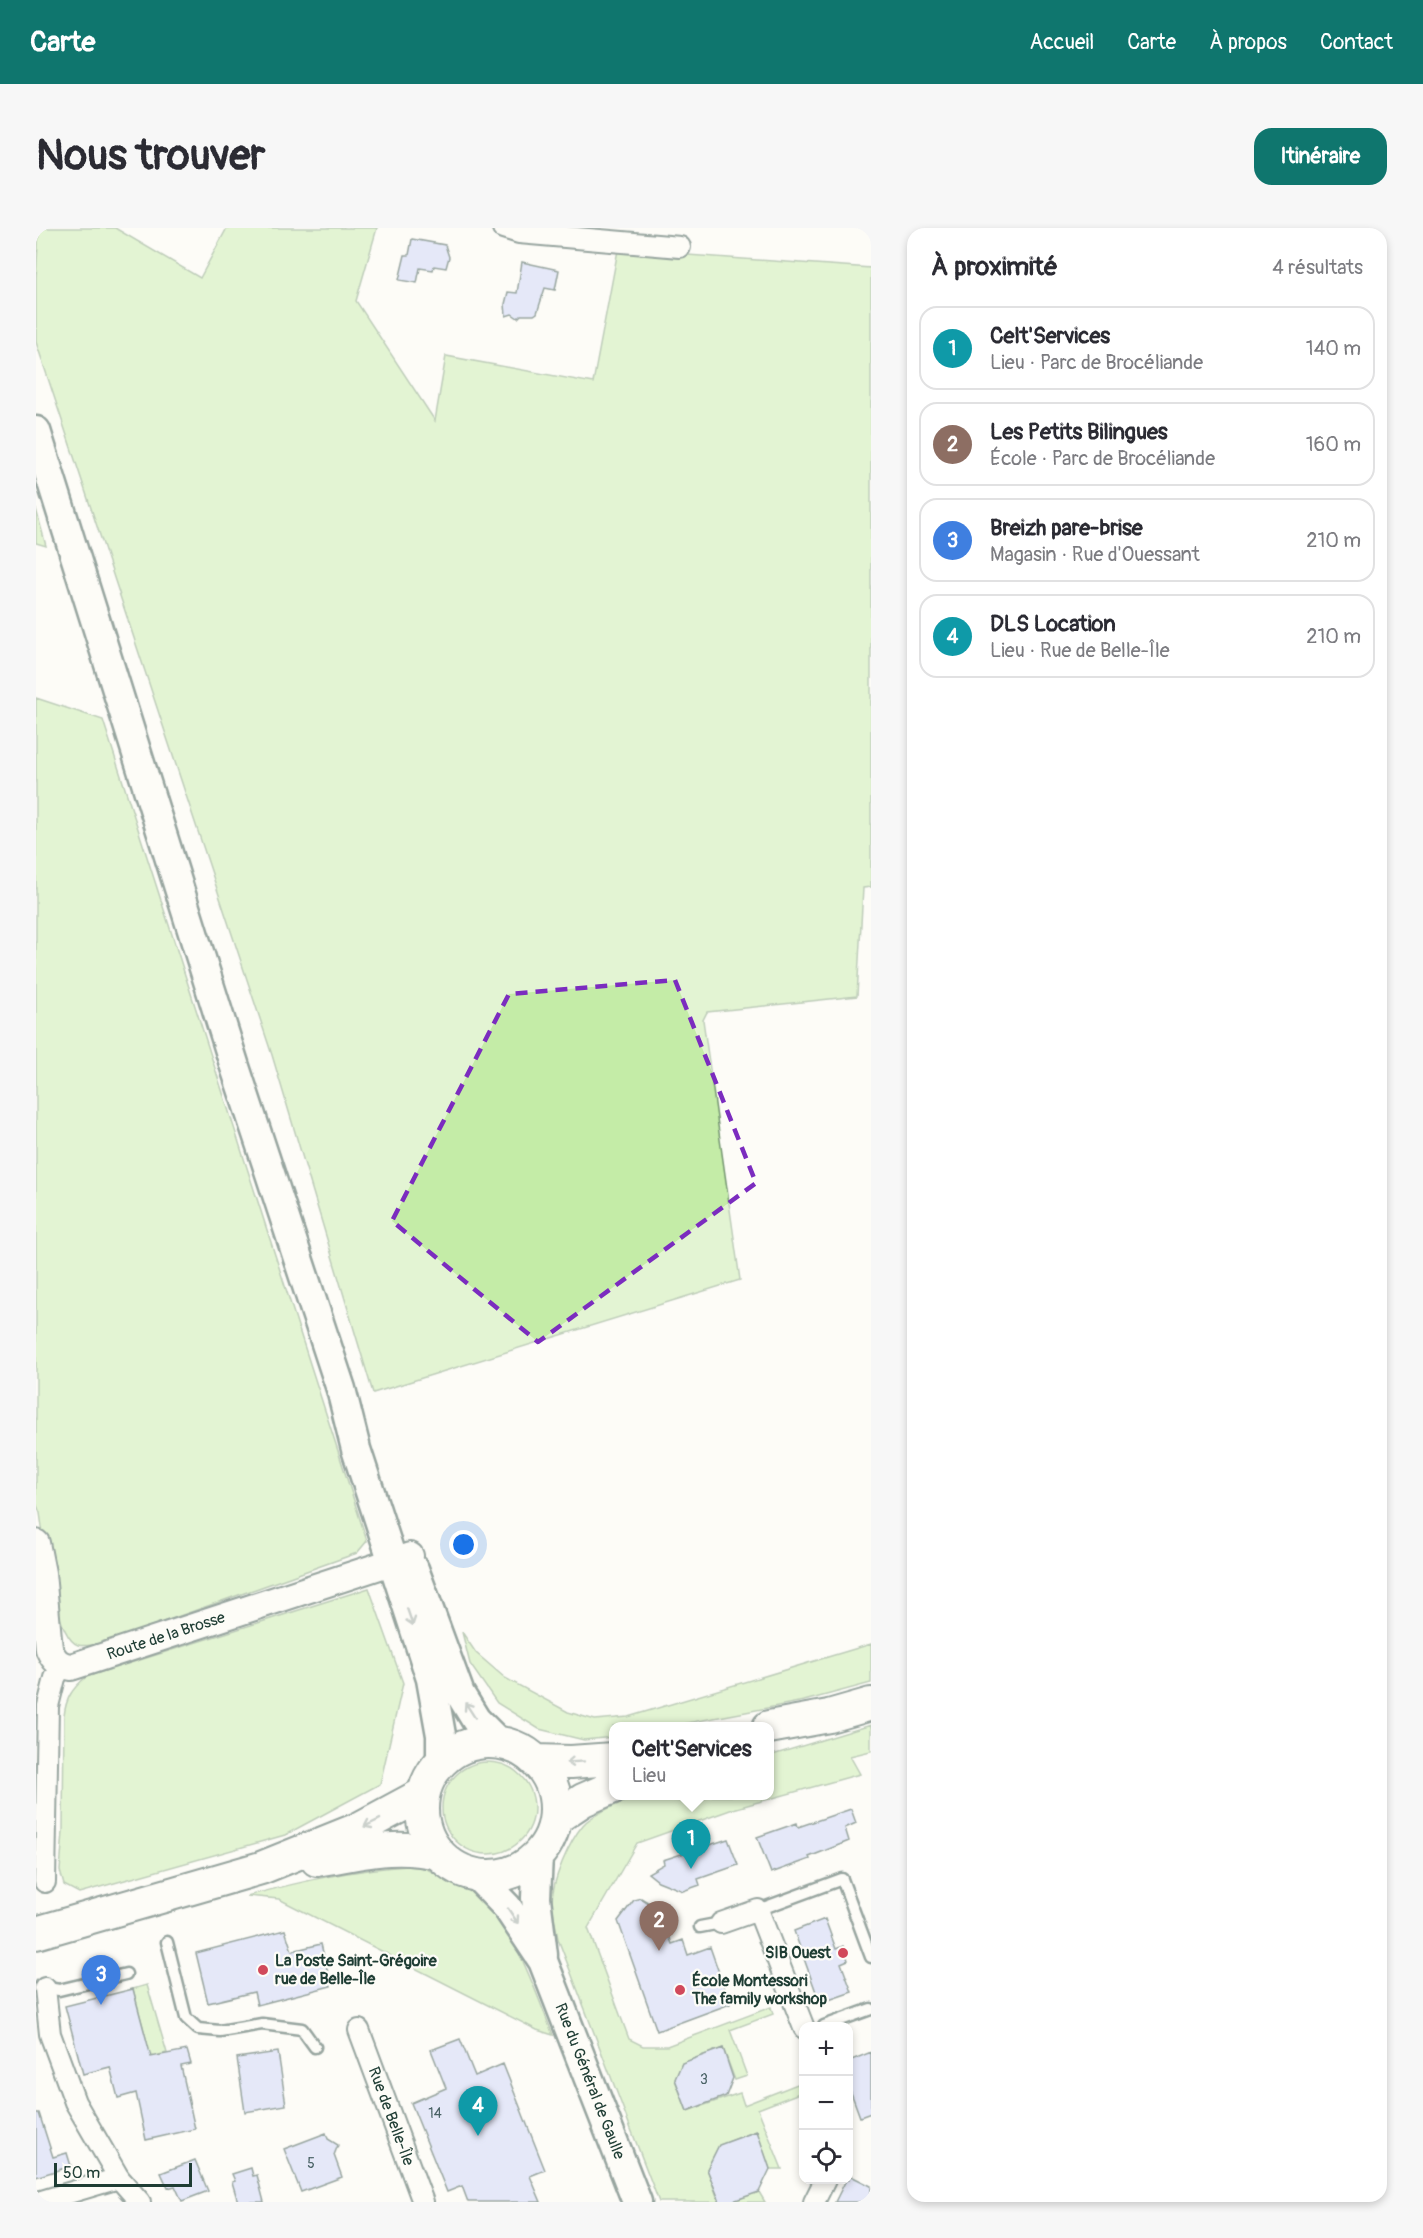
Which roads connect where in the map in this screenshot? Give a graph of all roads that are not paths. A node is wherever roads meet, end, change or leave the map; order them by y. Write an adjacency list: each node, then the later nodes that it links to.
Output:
1 (503, 228): 2 (street)
2 (680, 248)
3 (36, 431): 5 (main road)
4 (36, 1543): 6 (street)
5 (401, 1559): 6 (street, Route de la Brosse); 11 (main road, one-way to 5); 14 (main road, one-way to 14)
6 (62, 1665): 22 (street)
7 (871, 1704): 8 (main road)
8 (829, 1716): 9 (main road); 10 (main road)
9 (774, 1726)
10 (774, 1738)
11 (499, 1743): 13 (main road); 14 (main road)
12 (609, 1759): 13 (main road, one-way to 13)
13 (536, 1761): 17 (main road)
14 (441, 1762): 16 (main road)
15 (609, 1789): 17 (main road)
16 (423, 1794): 18 (main road); 20 (main road, one-way to 20)
17 (556, 1818): 19 (main road)
18 (438, 1853): 20 (main road); 21 (main road)
19 (538, 1855): 21 (main road); 29 (main road, Rue du Général de Gaulle)
20 (261, 1868): 26 (main road)
21 (477, 1876): 29 (main road, Rue du Général de Gaulle, one-way to 29)
22 (45, 1882)
23 (758, 1910): 24 (street); 28 (lane); 33 (street)
24 (721, 1923): 25 (lane)
25 (700, 1927)
26 (36, 1932)
27 (167, 1942): 36 (lane)
28 (871, 1957)
29 (543, 1960): 42 (main road, Rue du Général de Gaulle)
30 (126, 1974): 31 (lane)
31 (40, 1986): 37 (street)
32 (871, 2008): 34 (lane)
33 (802, 2022)
34 (834, 2022)
35 (359, 2030): 41 (street, Rue de Belle-Île)
36 (315, 2047)
37 (119, 2178): 39 (street); 40 (street)
38 (823, 2184): 43 (street)
39 (38, 2202)
40 (140, 2202)
41 (423, 2202)
42 (637, 2202)
43 (814, 2202)

